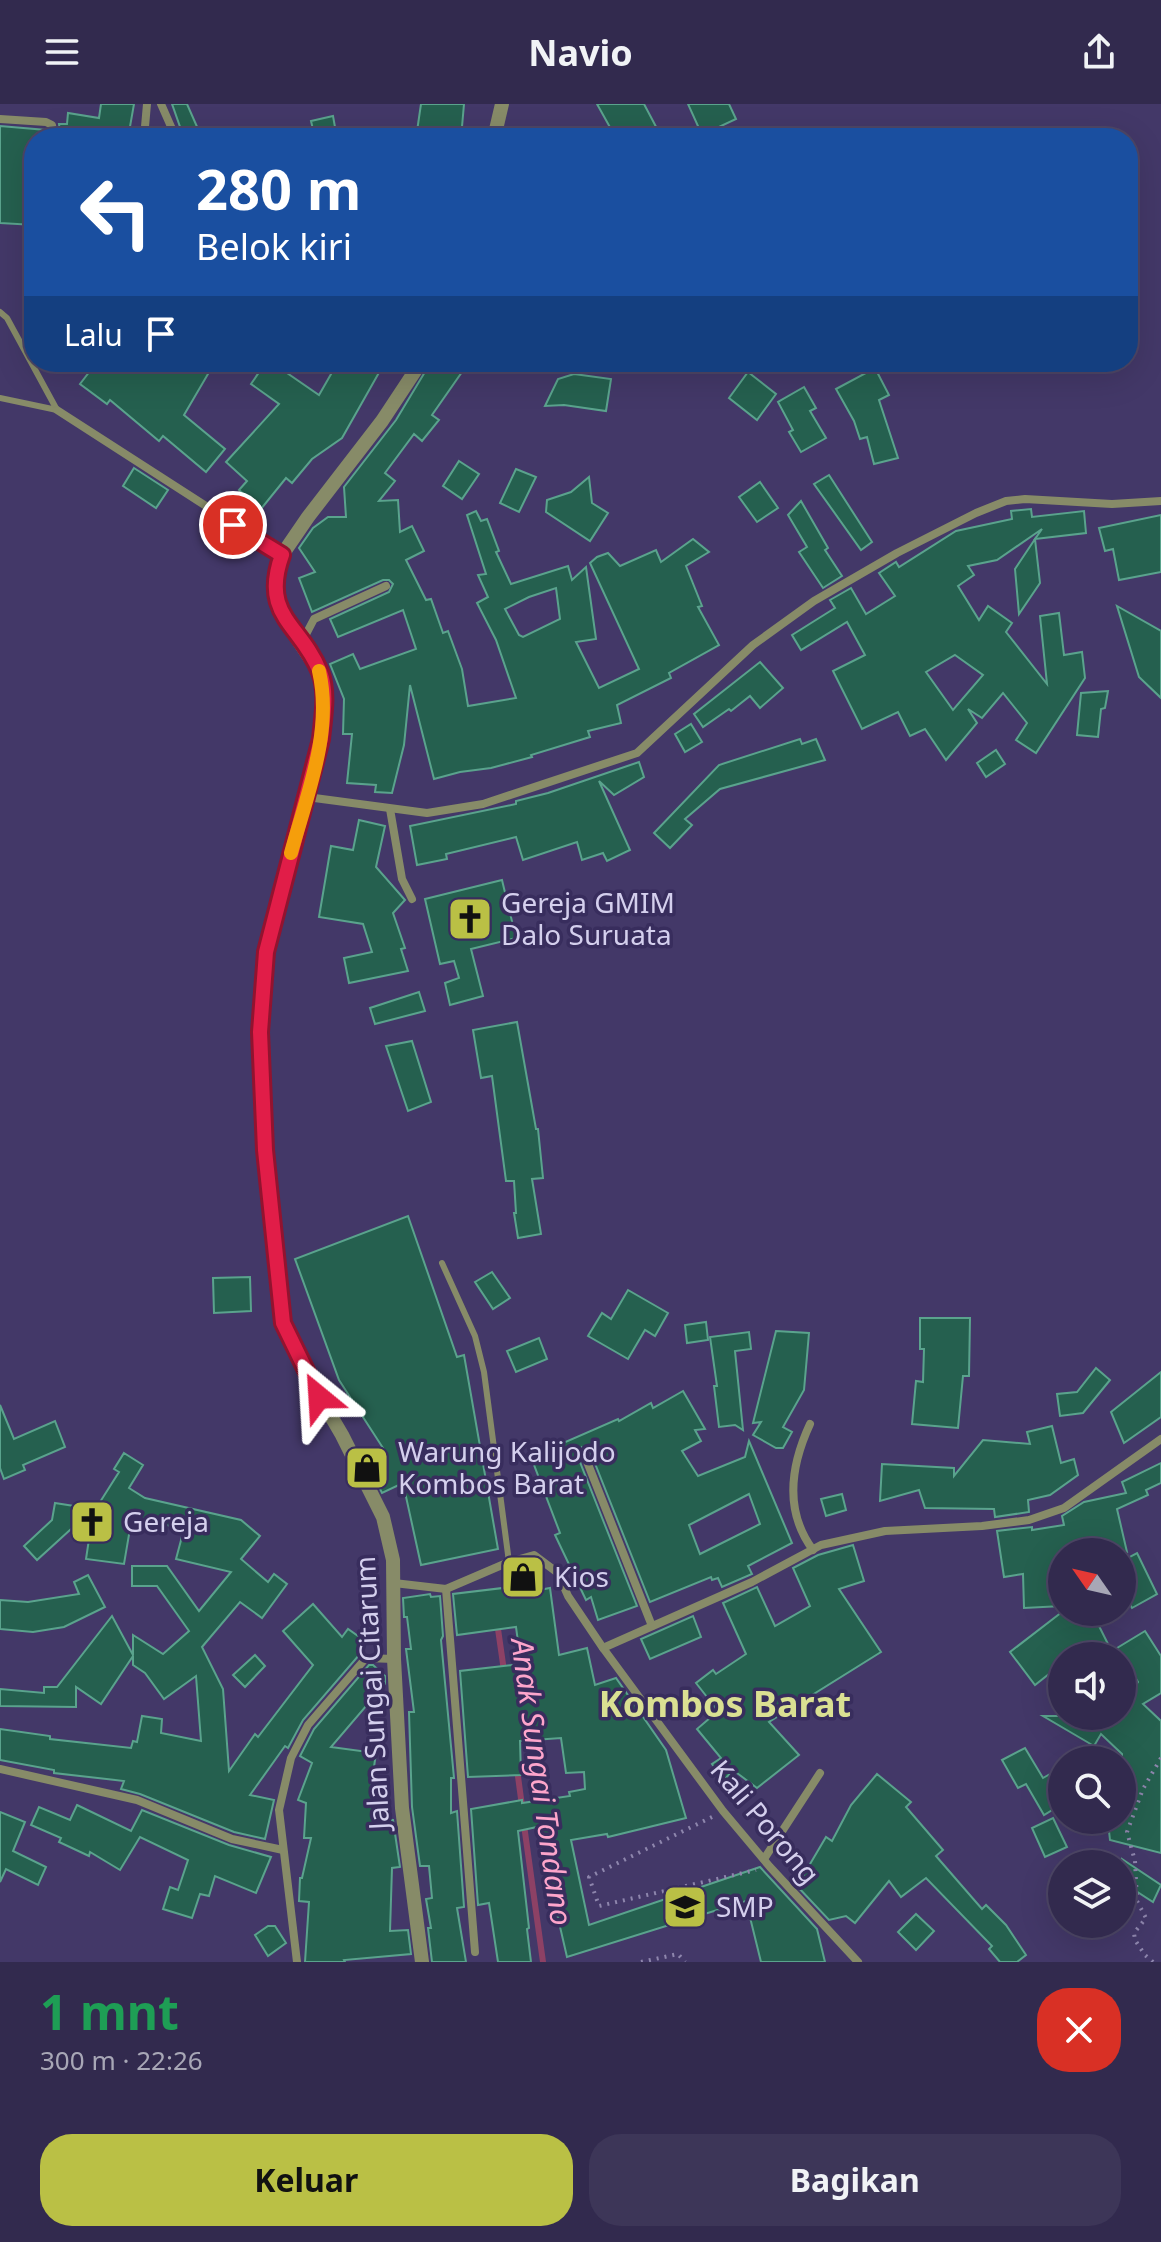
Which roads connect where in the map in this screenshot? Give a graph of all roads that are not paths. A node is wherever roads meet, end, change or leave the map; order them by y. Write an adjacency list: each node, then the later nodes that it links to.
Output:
1 (147, 104): 6 (street)
2 (161, 104): 7 (street)
3 (502, 104): 8 (street)
4 (0, 119): 5 (street)
5 (52, 128)
6 (145, 128)
7 (172, 128)
8 (496, 128)
9 (0, 312): 10 (lane)
10 (24, 349)
11 (36, 372): 14 (lane)
12 (414, 372): 16 (street)
13 (0, 398): 14 (lane)
14 (57, 410): 16 (street)
15 (1161, 501): 20 (street)
16 (282, 555): 18 (street, Jalan Sungai Citarum)
17 (386, 586): 18 (street)
18 (302, 642): 19 (street, Jalan Sungai Citarum)
19 (307, 797): 20 (street); 28 (street, Jalan Sungai Citarum)
20 (390, 809): 21 (street)
21 (412, 899)
22 (442, 1263): 27 (lane)
23 (810, 1424): 26 (street)
24 (1161, 1439): 26 (street)
25 (584, 1454): 30 (street)
26 (813, 1550): 30 (street)
27 (509, 1562): 29 (street, Kali Porong); 31 (street, Kali Porong)
28 (394, 1583): 29 (street, Kali Porong); 32 (street, Jalan Sungai Citarum)
29 (446, 1589): 37 (street)
30 (652, 1626): 31 (street)
31 (603, 1648): 36 (street, Kali Porong)
32 (394, 1659): 35 (street); 39 (street, Jalan Sungai Citarum)
33 (0, 1769): 35 (street)
34 (820, 1773): 36 (street)
35 (283, 1850): 38 (street)
36 (767, 1863): 40 (street, Kali Porong)
37 (475, 1952)
38 (297, 1962)
39 (422, 1962)
40 (858, 1962)

